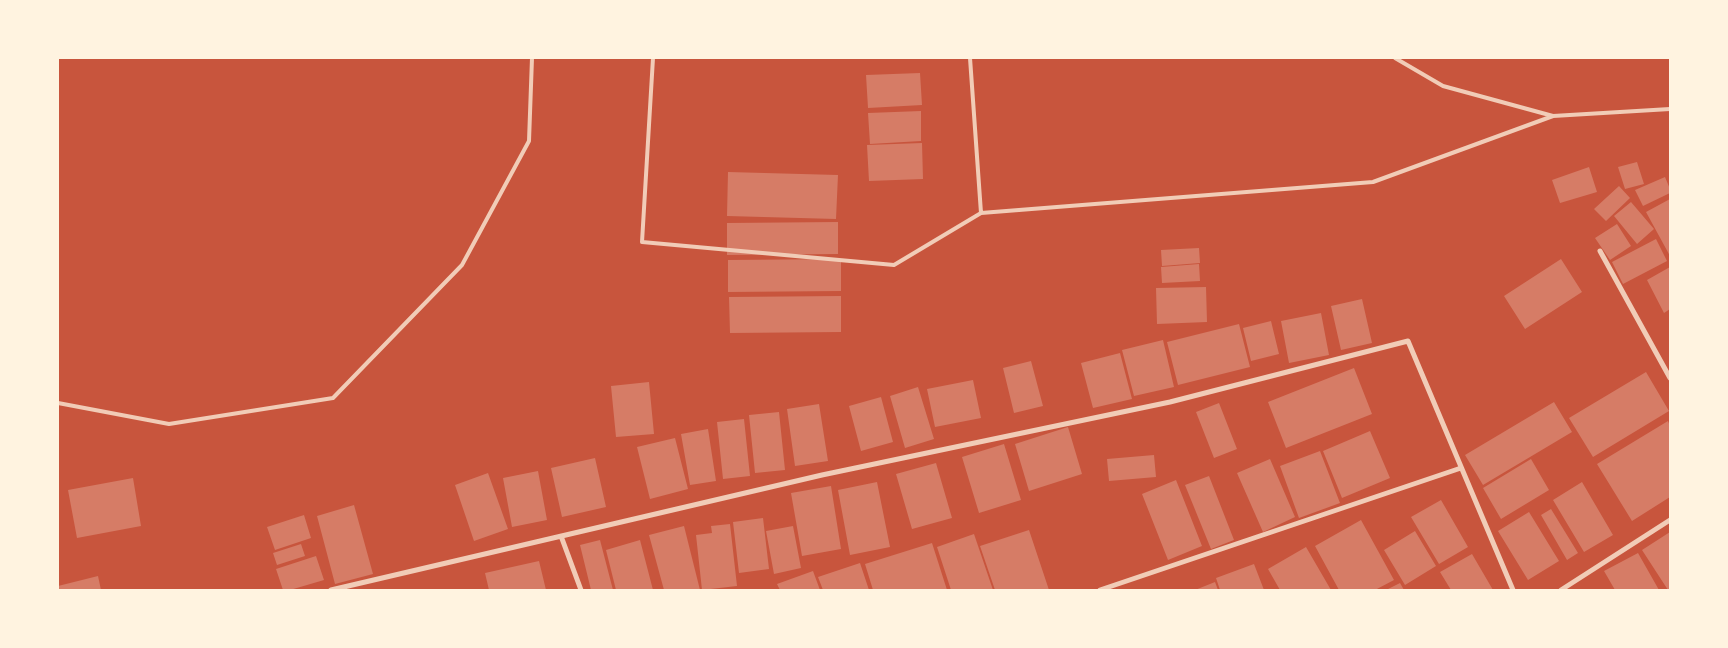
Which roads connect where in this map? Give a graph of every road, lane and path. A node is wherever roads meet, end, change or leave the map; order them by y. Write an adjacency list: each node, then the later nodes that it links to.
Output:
1 (532, 58): 10 (lane)
2 (653, 58): 7 (lane)
3 (970, 58): 7 (lane)
4 (1395, 58): 6 (lane)
5 (1670, 109): 6 (lane)
6 (1553, 116): 7 (lane)
7 (982, 213)
8 (1600, 251): 9 (street)
9 (1670, 378)
10 (58, 403)
11 (1461, 468): 13 (street); 16 (street); 17 (street)
12 (1670, 520): 18 (street)
13 (560, 536): 14 (street); 15 (street)
14 (331, 590)
15 (581, 590)
16 (1100, 590)
17 (1512, 590)
18 (1561, 590)

